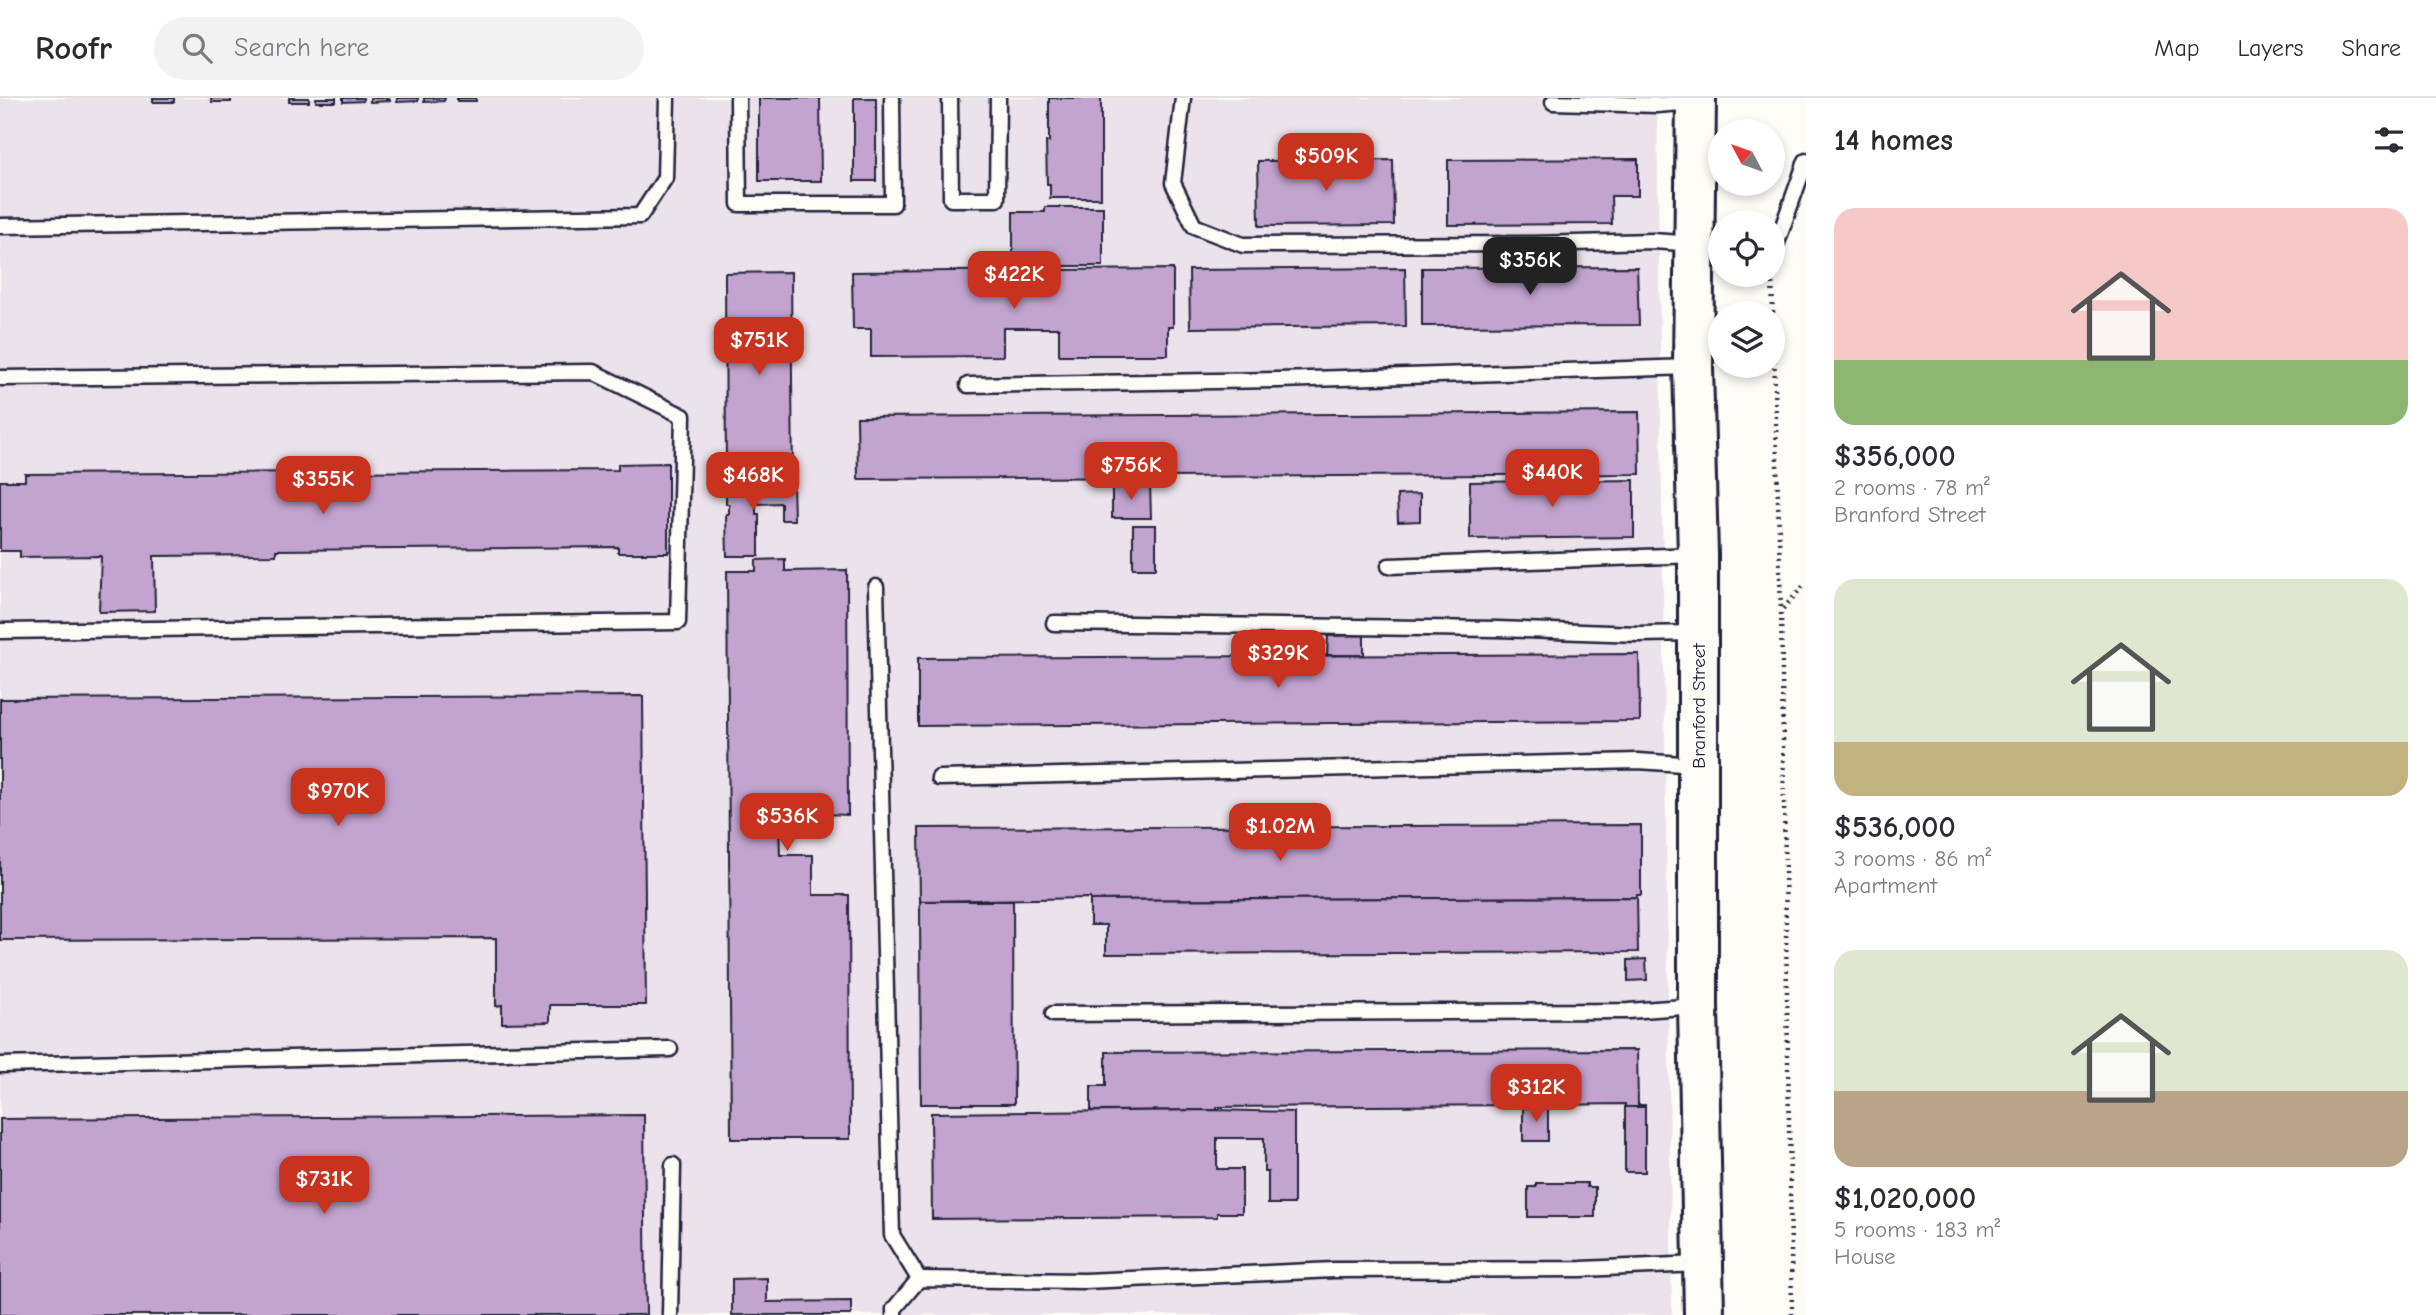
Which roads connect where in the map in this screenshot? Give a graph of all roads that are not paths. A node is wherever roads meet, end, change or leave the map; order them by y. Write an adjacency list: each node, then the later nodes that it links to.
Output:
1 (667, 98): 11 (lane)
2 (738, 98): 3 (lane)
3 (892, 98)
4 (950, 98): 5 (lane)
5 (998, 98)
6 (1184, 98): 12 (lane)
7 (1696, 100): 8 (lane); 12 (main road, Branford Street)
8 (1553, 102)
9 (1806, 161): 10 (lane)
10 (1785, 220)
11 (0, 226)
12 (1696, 244): 13 (main road, Branford Street)
13 (1693, 367): 15 (lane); 16 (main road, Branford Street)
14 (0, 379): 20 (lane)
15 (968, 386)
16 (1698, 555): 17 (lane); 21 (main road, Branford Street)
17 (1389, 566)
18 (876, 587): 30 (lane)
19 (1055, 623): 21 (lane)
20 (0, 631)
21 (1697, 633): 22 (main road, Branford Street)
22 (1698, 765): 23 (lane); 24 (main road, Branford Street)
23 (939, 778)
24 (1698, 1006): 25 (lane); 29 (main road, Branford Street)
25 (1053, 1014)
26 (670, 1049): 27 (lane)
27 (0, 1065)
28 (673, 1165): 31 (lane)
29 (1705, 1264): 30 (lane); 33 (main road, Branford Street)
30 (919, 1279): 32 (lane)
31 (670, 1315)
32 (894, 1315)
33 (1704, 1315)

